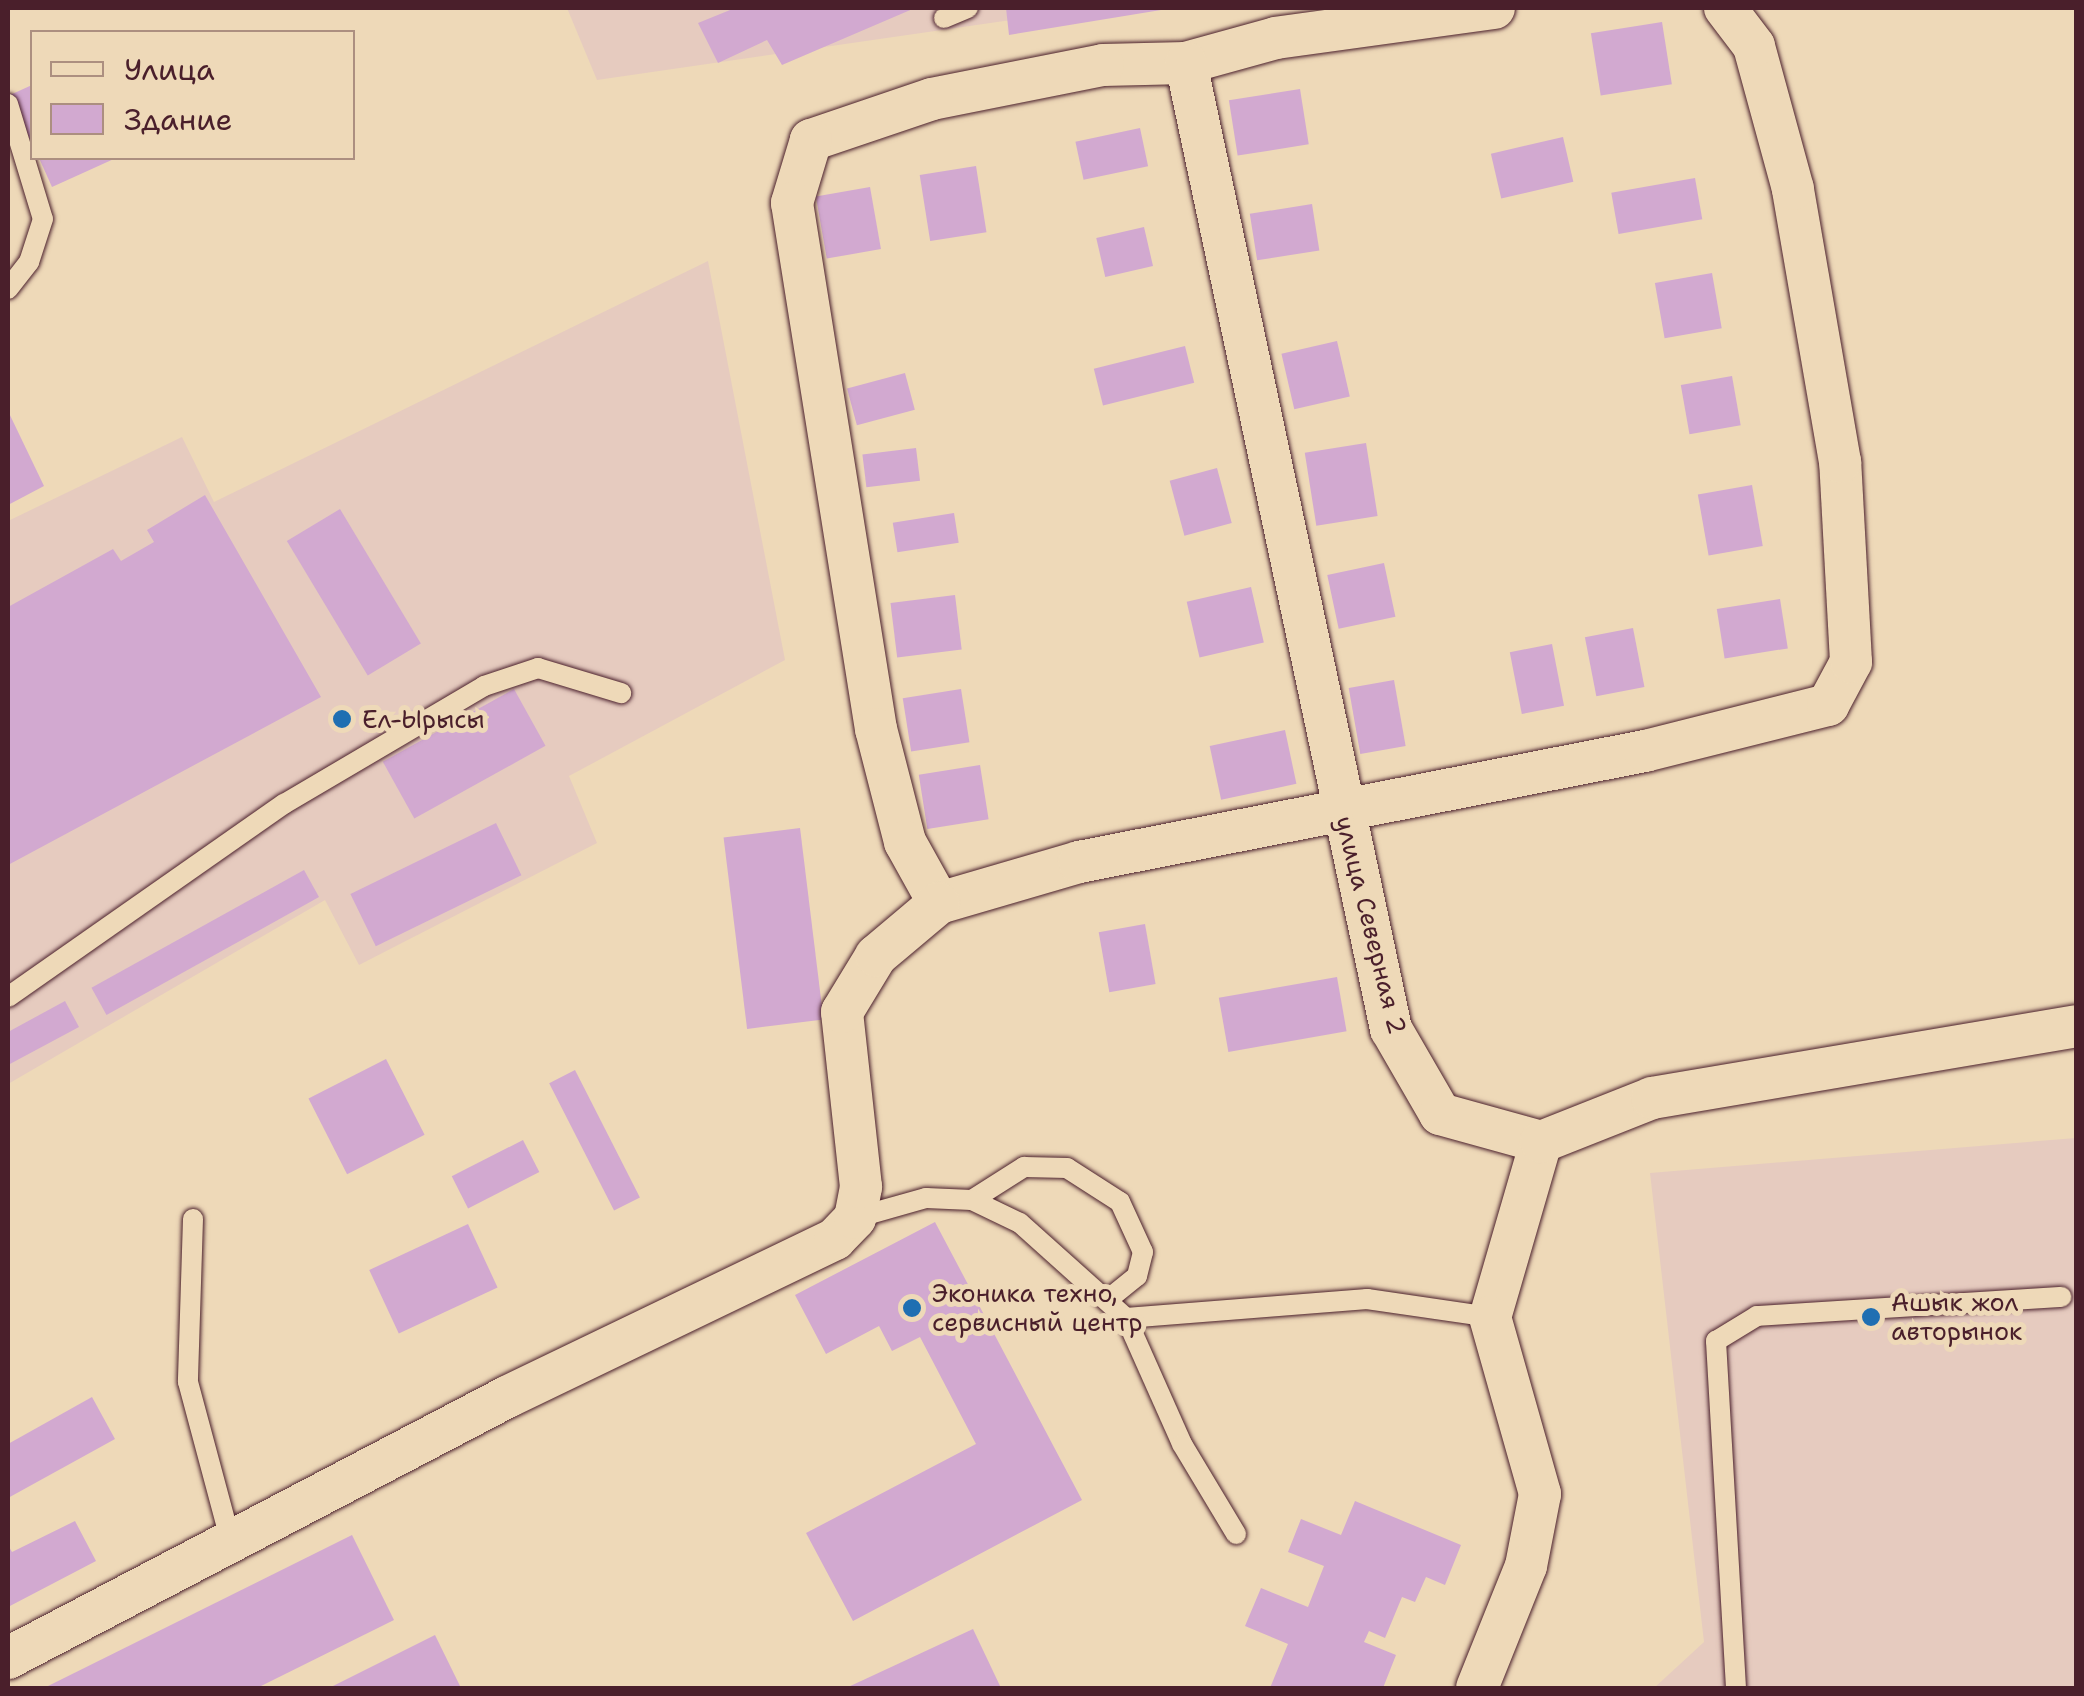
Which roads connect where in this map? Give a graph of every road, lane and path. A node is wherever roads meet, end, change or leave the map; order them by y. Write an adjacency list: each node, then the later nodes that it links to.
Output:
1 (968, 8): 4 (lane)
2 (1494, 8): 5 (street)
3 (1725, 8): 9 (street)
4 (944, 18)
5 (1186, 63): 9 (street, улица Северная 2); 10 (street)
6 (8, 104): 7 (lane)
7 (8, 288)
8 (621, 693): 11 (lane)
9 (1342, 807): 10 (street); 13 (street, улица Северная 2)
10 (939, 904): 15 (street)
11 (8, 997)
12 (2076, 1026): 13 (street)
13 (1541, 1142): 19 (street)
14 (972, 1200): 15 (lane); 18 (lane); 18 (lane)
15 (855, 1218): 22 (street)
16 (194, 1219): 22 (lane)
17 (2061, 1297): 25 (lane)
18 (1110, 1298): 20 (lane)
19 (1490, 1316): 20 (lane); 24 (street)
20 (1126, 1318): 21 (lane)
21 (1236, 1534)
22 (231, 1543): 23 (street)
23 (8, 1658)
24 (1476, 1688)
25 (1736, 1688)

